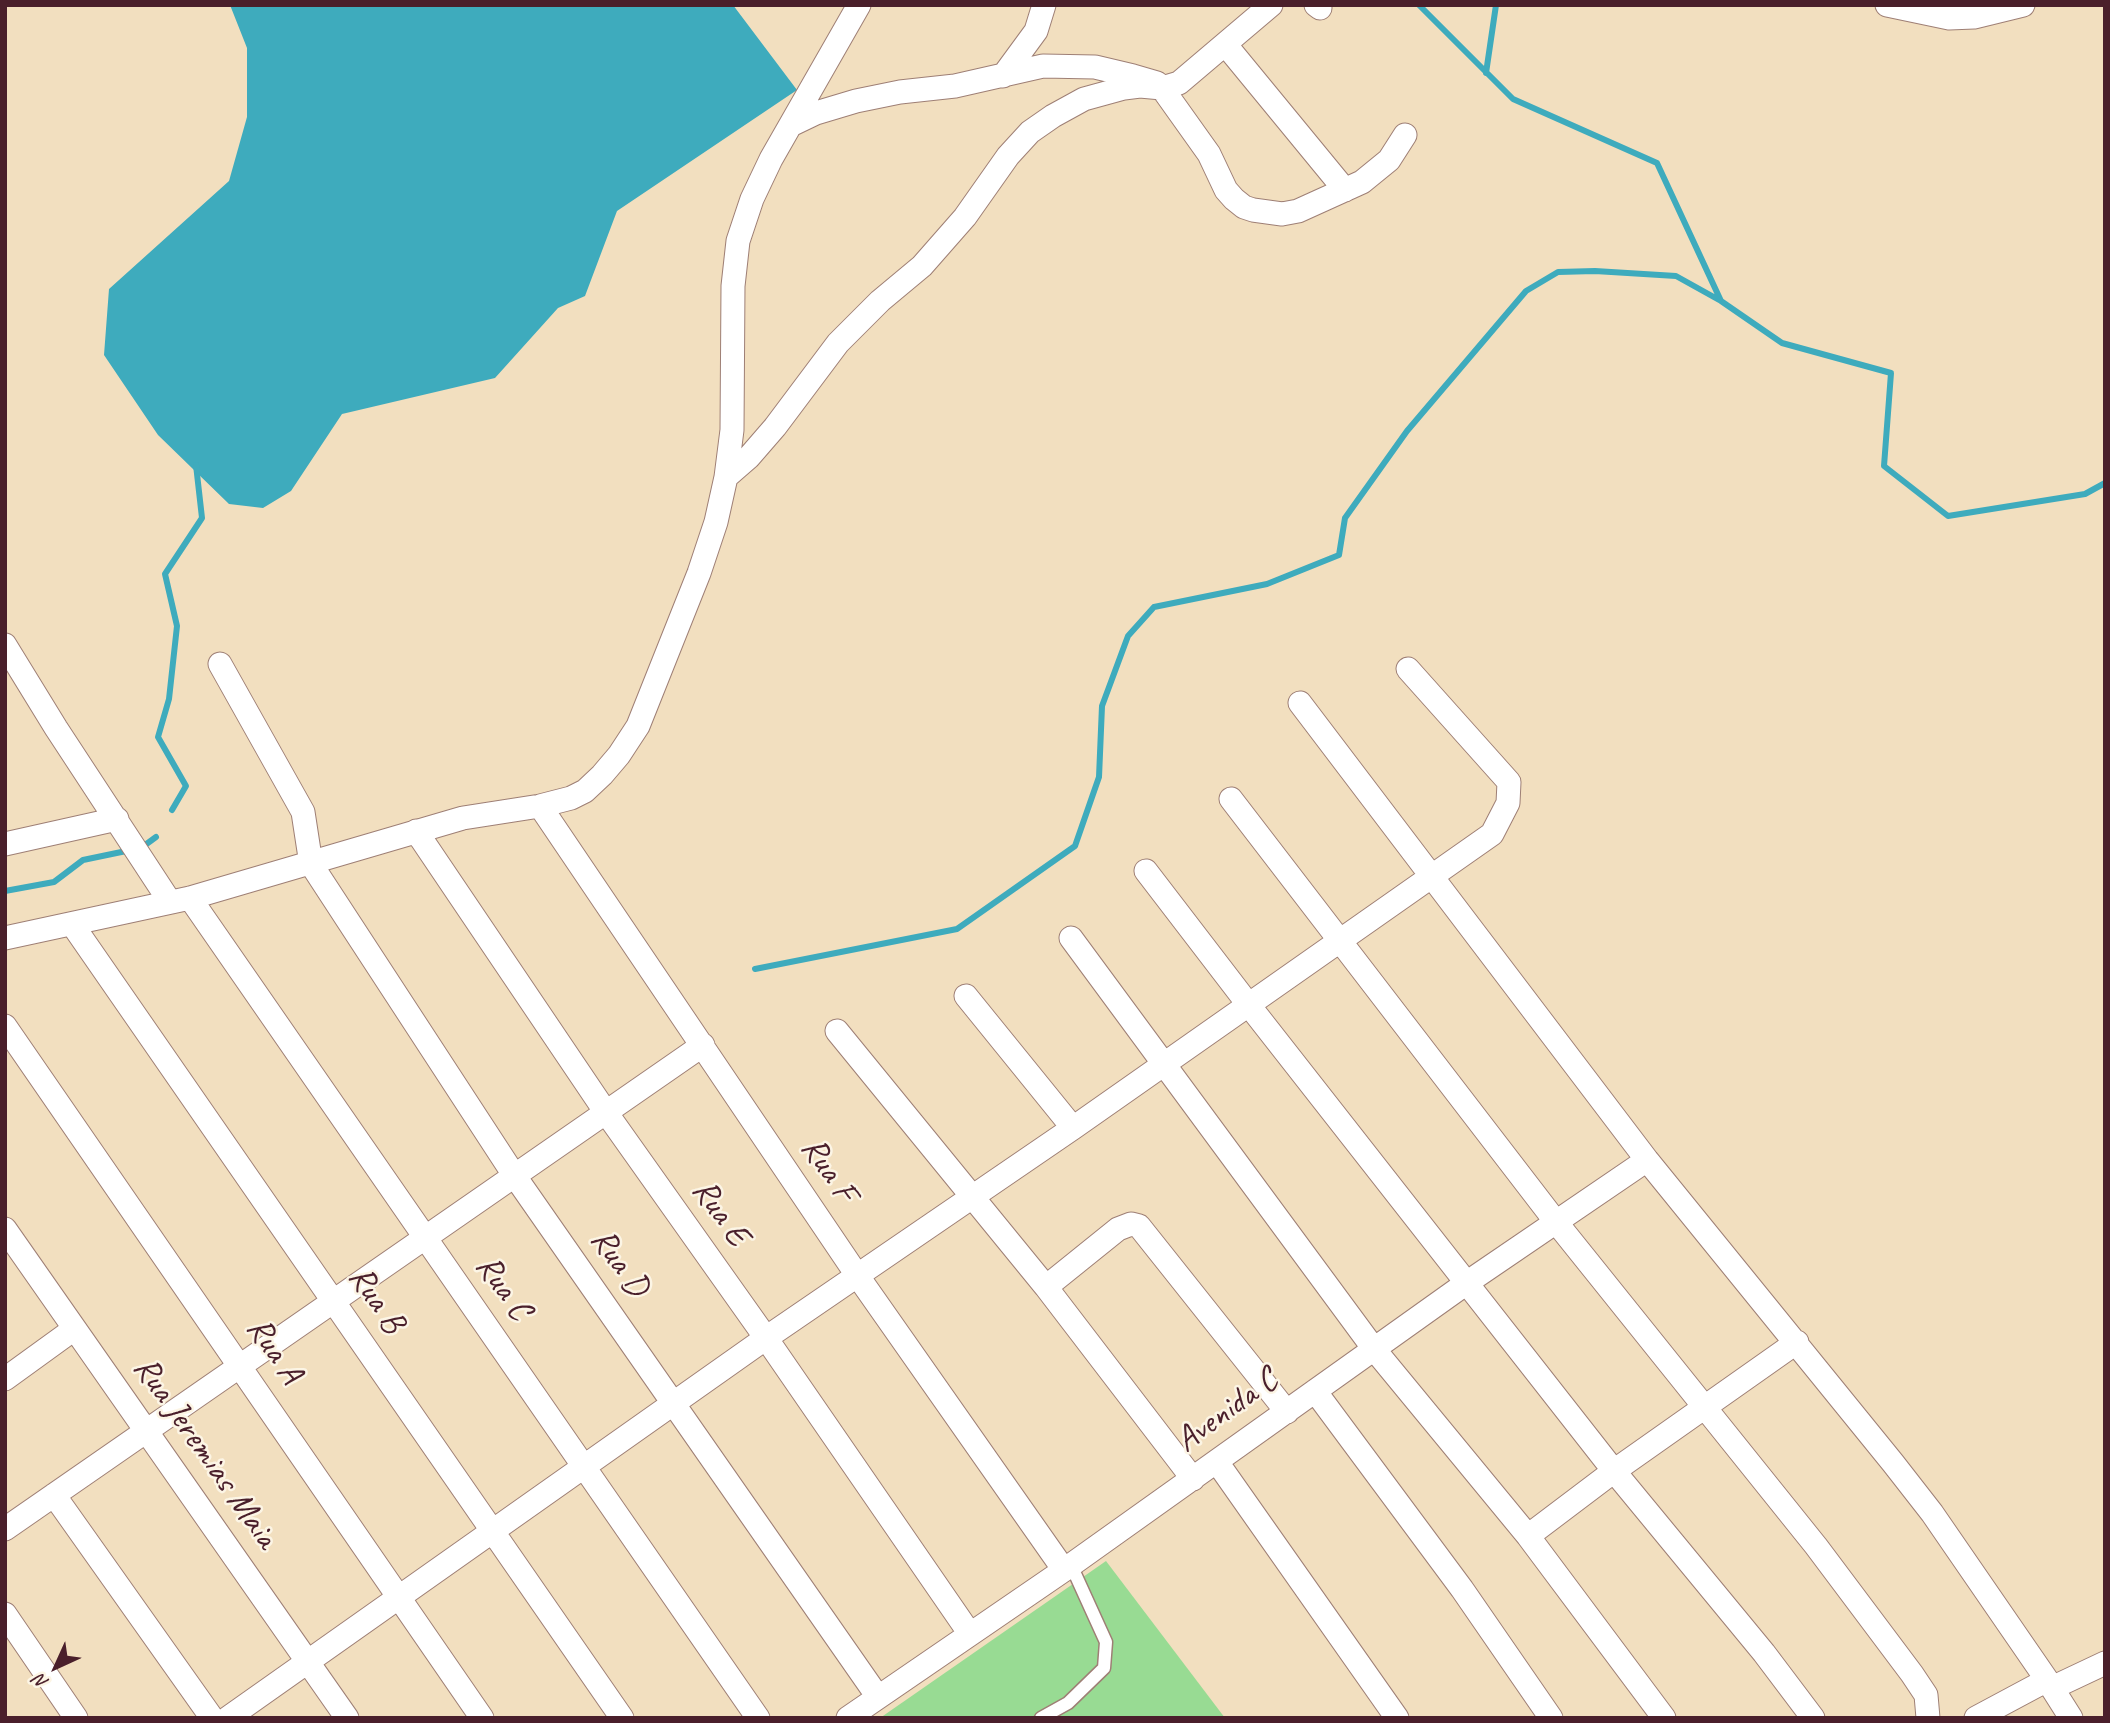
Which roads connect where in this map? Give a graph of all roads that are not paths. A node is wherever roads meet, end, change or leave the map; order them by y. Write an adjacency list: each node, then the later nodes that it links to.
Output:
1 (859, 5): 9 (street)
2 (1044, 5): 7 (street)
3 (1271, 5): 6 (street)
4 (1887, 5): 5 (street)
5 (2023, 5)
6 (1224, 44): 8 (street); 11 (street)
7 (1003, 76): 8 (street); 9 (street)
8 (1162, 88): 11 (street); 12 (street)
9 (791, 125): 12 (street)
10 (1405, 135): 11 (street)
11 (1345, 190)
12 (726, 477): 18 (street)
13 (5, 645): 19 (street, Rua C)
14 (220, 664): 22 (street)
15 (1408, 669): 24 (street)
16 (1300, 703): 24 (street)
17 (1231, 799): 29 (street)
18 (540, 806): 20 (street); 34 (street, Rua F)
19 (117, 819): 21 (street); 25 (street, Rua C)
20 (416, 831): 22 (street); 36 (street, Rua E)
21 (5, 844)
22 (311, 864): 25 (street); 39 (street, Rua D)
23 (1146, 871): 31 (street)
24 (1432, 877): 29 (street); 38 (street)
25 (180, 900): 26 (street); 43 (street, Rua C)
26 (72, 924): 27 (street); 47 (street, Rua B)
27 (5, 938)
28 (1071, 938): 35 (street)
29 (1338, 941): 31 (street); 41 (street)
30 (966, 996): 37 (street)
31 (1248, 1004): 35 (street); 45 (street)
32 (5, 1026): 52 (street, Rua A)
33 (837, 1031): 40 (street)
34 (703, 1045): 36 (street); 44 (street, Rua F)
35 (1164, 1065): 37 (street); 51 (street)
36 (605, 1111): 39 (street); 49 (street, Rua E)
37 (1073, 1128): 40 (street)
38 (1647, 1160): 41 (street, Avenida C); 50 (street)
39 (514, 1175): 43 (street); 55 (street, Rua D)
40 (973, 1196): 44 (street); 46 (street)
41 (1556, 1222): 45 (street, Avenida C); 56 (street)
42 (5, 1229): 48 (street, Rua Jeremias Maia)
43 (426, 1238): 47 (street); 60 (street, Rua C)
44 (857, 1275): 49 (street); 67 (street, Rua F)
45 (1468, 1282): 51 (street, Avenida C); 61 (street)
46 (1046, 1287): 57 (street); 62 (street)
47 (335, 1301): 52 (street); 65 (street, Rua B)
48 (74, 1329): 53 (street); 58 (street, Rua Jeremias Maia)
49 (766, 1338): 55 (street); 70 (street, Rua E)
50 (1797, 1342): 56 (street); 73 (street)
51 (1374, 1349): 54 (street, Avenida C); 66 (street)
52 (242, 1366): 58 (street); 68 (street, Rua A)
53 (5, 1379)
54 (1315, 1391): 57 (street, Avenida C); 85 (street)
55 (674, 1403): 60 (street); 74 (street, Rua D)
56 (1704, 1406): 61 (street); 88 (street)
57 (1287, 1412): 59 (street, Avenida C)
58 (146, 1430): 63 (street); 71 (street, Rua Jeremias Maia)
59 (1217, 1462): 62 (street, Avenida C); 84 (street)
60 (583, 1467): 65 (street); 81 (street, Rua C)
61 (1614, 1471): 66 (street); 87 (street)
62 (1193, 1479): 67 (street, Avenida C)
63 (54, 1495): 64 (street); 76 (street)
64 (5, 1529)
65 (491, 1531): 68 (street); 80 (street, Rua B)
66 (1528, 1536): 86 (street)
67 (1068, 1567): 70 (street, Avenida C); 83 (lane)
68 (397, 1597): 71 (street); 79 (street, Rua A)
69 (5, 1615): 75 (street)
70 (970, 1634): 74 (street, Avenida C)
71 (308, 1662): 77 (street); 78 (street, Rua Jeremias Maia)
72 (2105, 1663): 73 (street)
73 (2050, 1684): 89 (street); 90 (street)
74 (878, 1697): 82 (street, Avenida C)
75 (76, 1718)
76 (212, 1718)
77 (228, 1718)
78 (347, 1718)
79 (482, 1718)
80 (622, 1718)
81 (758, 1718)
82 (848, 1718)
83 (1041, 1718)
84 (1397, 1718)
85 (1550, 1718)
86 (1664, 1718)
87 (1813, 1718)
88 (1928, 1718)
89 (1976, 1718)
90 (2071, 1718)

